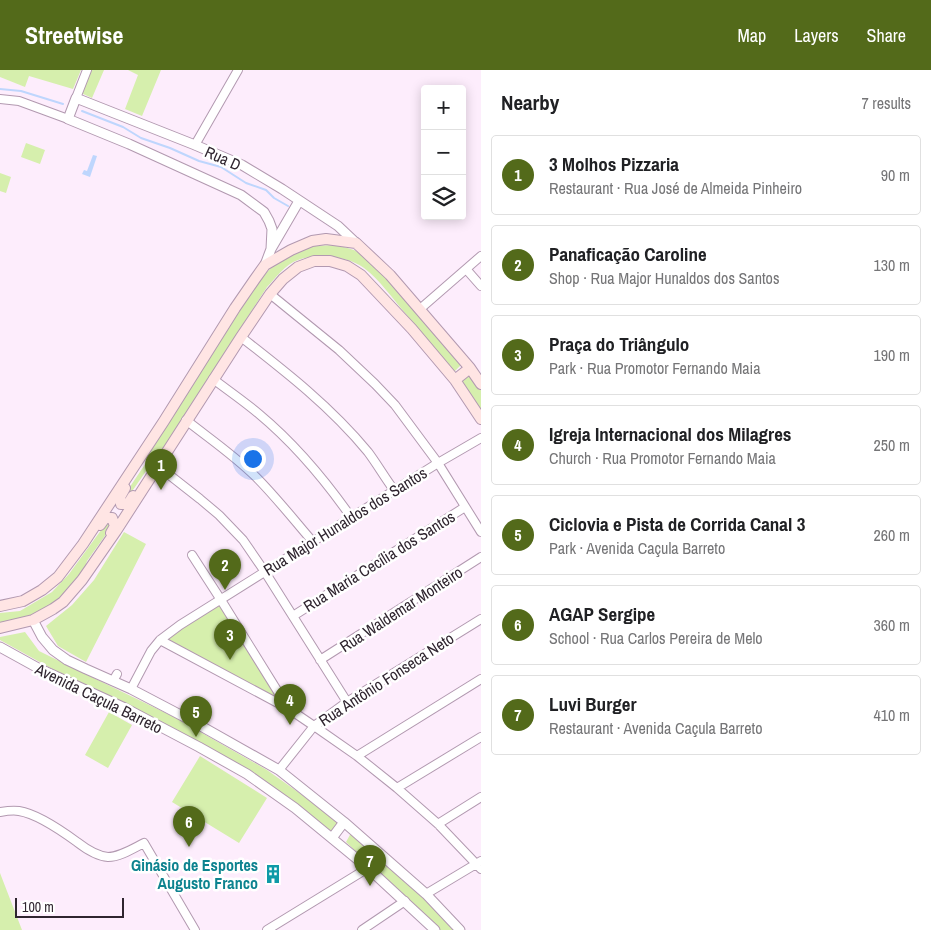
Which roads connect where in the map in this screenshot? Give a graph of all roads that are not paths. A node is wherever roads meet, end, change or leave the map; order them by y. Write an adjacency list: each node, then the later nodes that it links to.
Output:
1 (87, 70): 3 (street)
2 (236, 71): 6 (street)
3 (76, 98): 5 (street); 6 (street, Rua D)
4 (0, 99): 5 (street)
5 (68, 119): 9 (street)
6 (195, 145): 7 (street, Rua D)
7 (299, 201): 8 (street, Rua D); 9 (street)
8 (356, 243): 11 (main road); 15 (main road)
9 (271, 249): 11 (street)
10 (481, 256): 12 (street)
11 (265, 266): 24 (main road)
12 (466, 269): 13 (street); 15 (street)
13 (481, 286)
14 (270, 294): 16 (main road); 19 (main road); 25 (street)
15 (420, 309): 17 (main road)
16 (241, 336): 18 (main road); 27 (street)
17 (470, 368): 19 (main road); 20 (main road)
18 (214, 379): 22 (main road); 29 (street)
19 (455, 380): 21 (main road)
20 (481, 384)
21 (481, 419)
22 (186, 420): 26 (main road); 31 (street)
23 (481, 438): 25 (street, Rua Major Hunaldos dos Santos)
24 (141, 455): 26 (main road); 34 (main road)
25 (438, 463): 27 (street, Rua Major Hunaldos dos Santos); 28 (street)
26 (158, 466): 35 (main road); 36 (street)
27 (394, 490): 29 (street, Rua Major Hunaldos dos Santos)
28 (465, 507): 30 (street); 39 (street, Rua Maria Cecília dos Santos)
29 (351, 517): 31 (street, Rua Major Hunaldos dos Santos)
30 (481, 532)
31 (313, 542): 36 (street, Rua Major Hunaldos dos Santos)
32 (192, 555): 37 (street)
33 (481, 557): 45 (street, Rua Waldemar Monteiro)
34 (72, 558): 35 (main road); 38 (main road)
35 (93, 564): 41 (main road)
36 (265, 572): 37 (street, Rua Major Hunaldos dos Santos); 39 (street)
37 (222, 600): 43 (street, Rua Major Hunaldos dos Santos); 49 (street)
38 (0, 606)
39 (293, 616): 45 (street)
40 (481, 619): 48 (street, Rua Antônio Fonseca Neto)
41 (33, 620): 42 (main road); 47 (street, Avenida Caçula Barreto)
42 (0, 628)
43 (160, 640): 47 (street, Rua Major Hunaldos dos Santos); 49 (street)
44 (0, 647): 59 (street, Avenida Caçula Barreto)
45 (320, 660): 48 (street)
46 (481, 679): 52 (street)
47 (131, 689): 53 (street, Avenida Caçula Barreto)
48 (347, 702): 50 (street, Rua Antônio Fonseca Neto)
49 (289, 709): 50 (street)
50 (314, 726): 52 (street); 53 (street, Rua Antônio Fonseca Neto)
51 (481, 737): 54 (street)
52 (357, 756): 54 (street)
53 (279, 770): 57 (street, Avenida Caçula Barreto)
54 (397, 788): 58 (street)
55 (481, 797): 58 (street)
56 (0, 812): 64 (street)
57 (344, 822): 59 (street); 62 (street, Avenida Caçula Barreto)
58 (438, 824): 60 (street)
59 (332, 838): 61 (street, Avenida Caçula Barreto)
60 (479, 864): 62 (street)
61 (368, 868): 63 (street, Avenida Caçula Barreto); 65 (street)
62 (426, 894): 68 (street, Avenida Caçula Barreto)
63 (406, 901): 66 (street); 67 (street, Avenida Caçula Barreto)
64 (195, 930)
65 (267, 930)
66 (362, 930)
67 (435, 930)
68 (460, 930)

